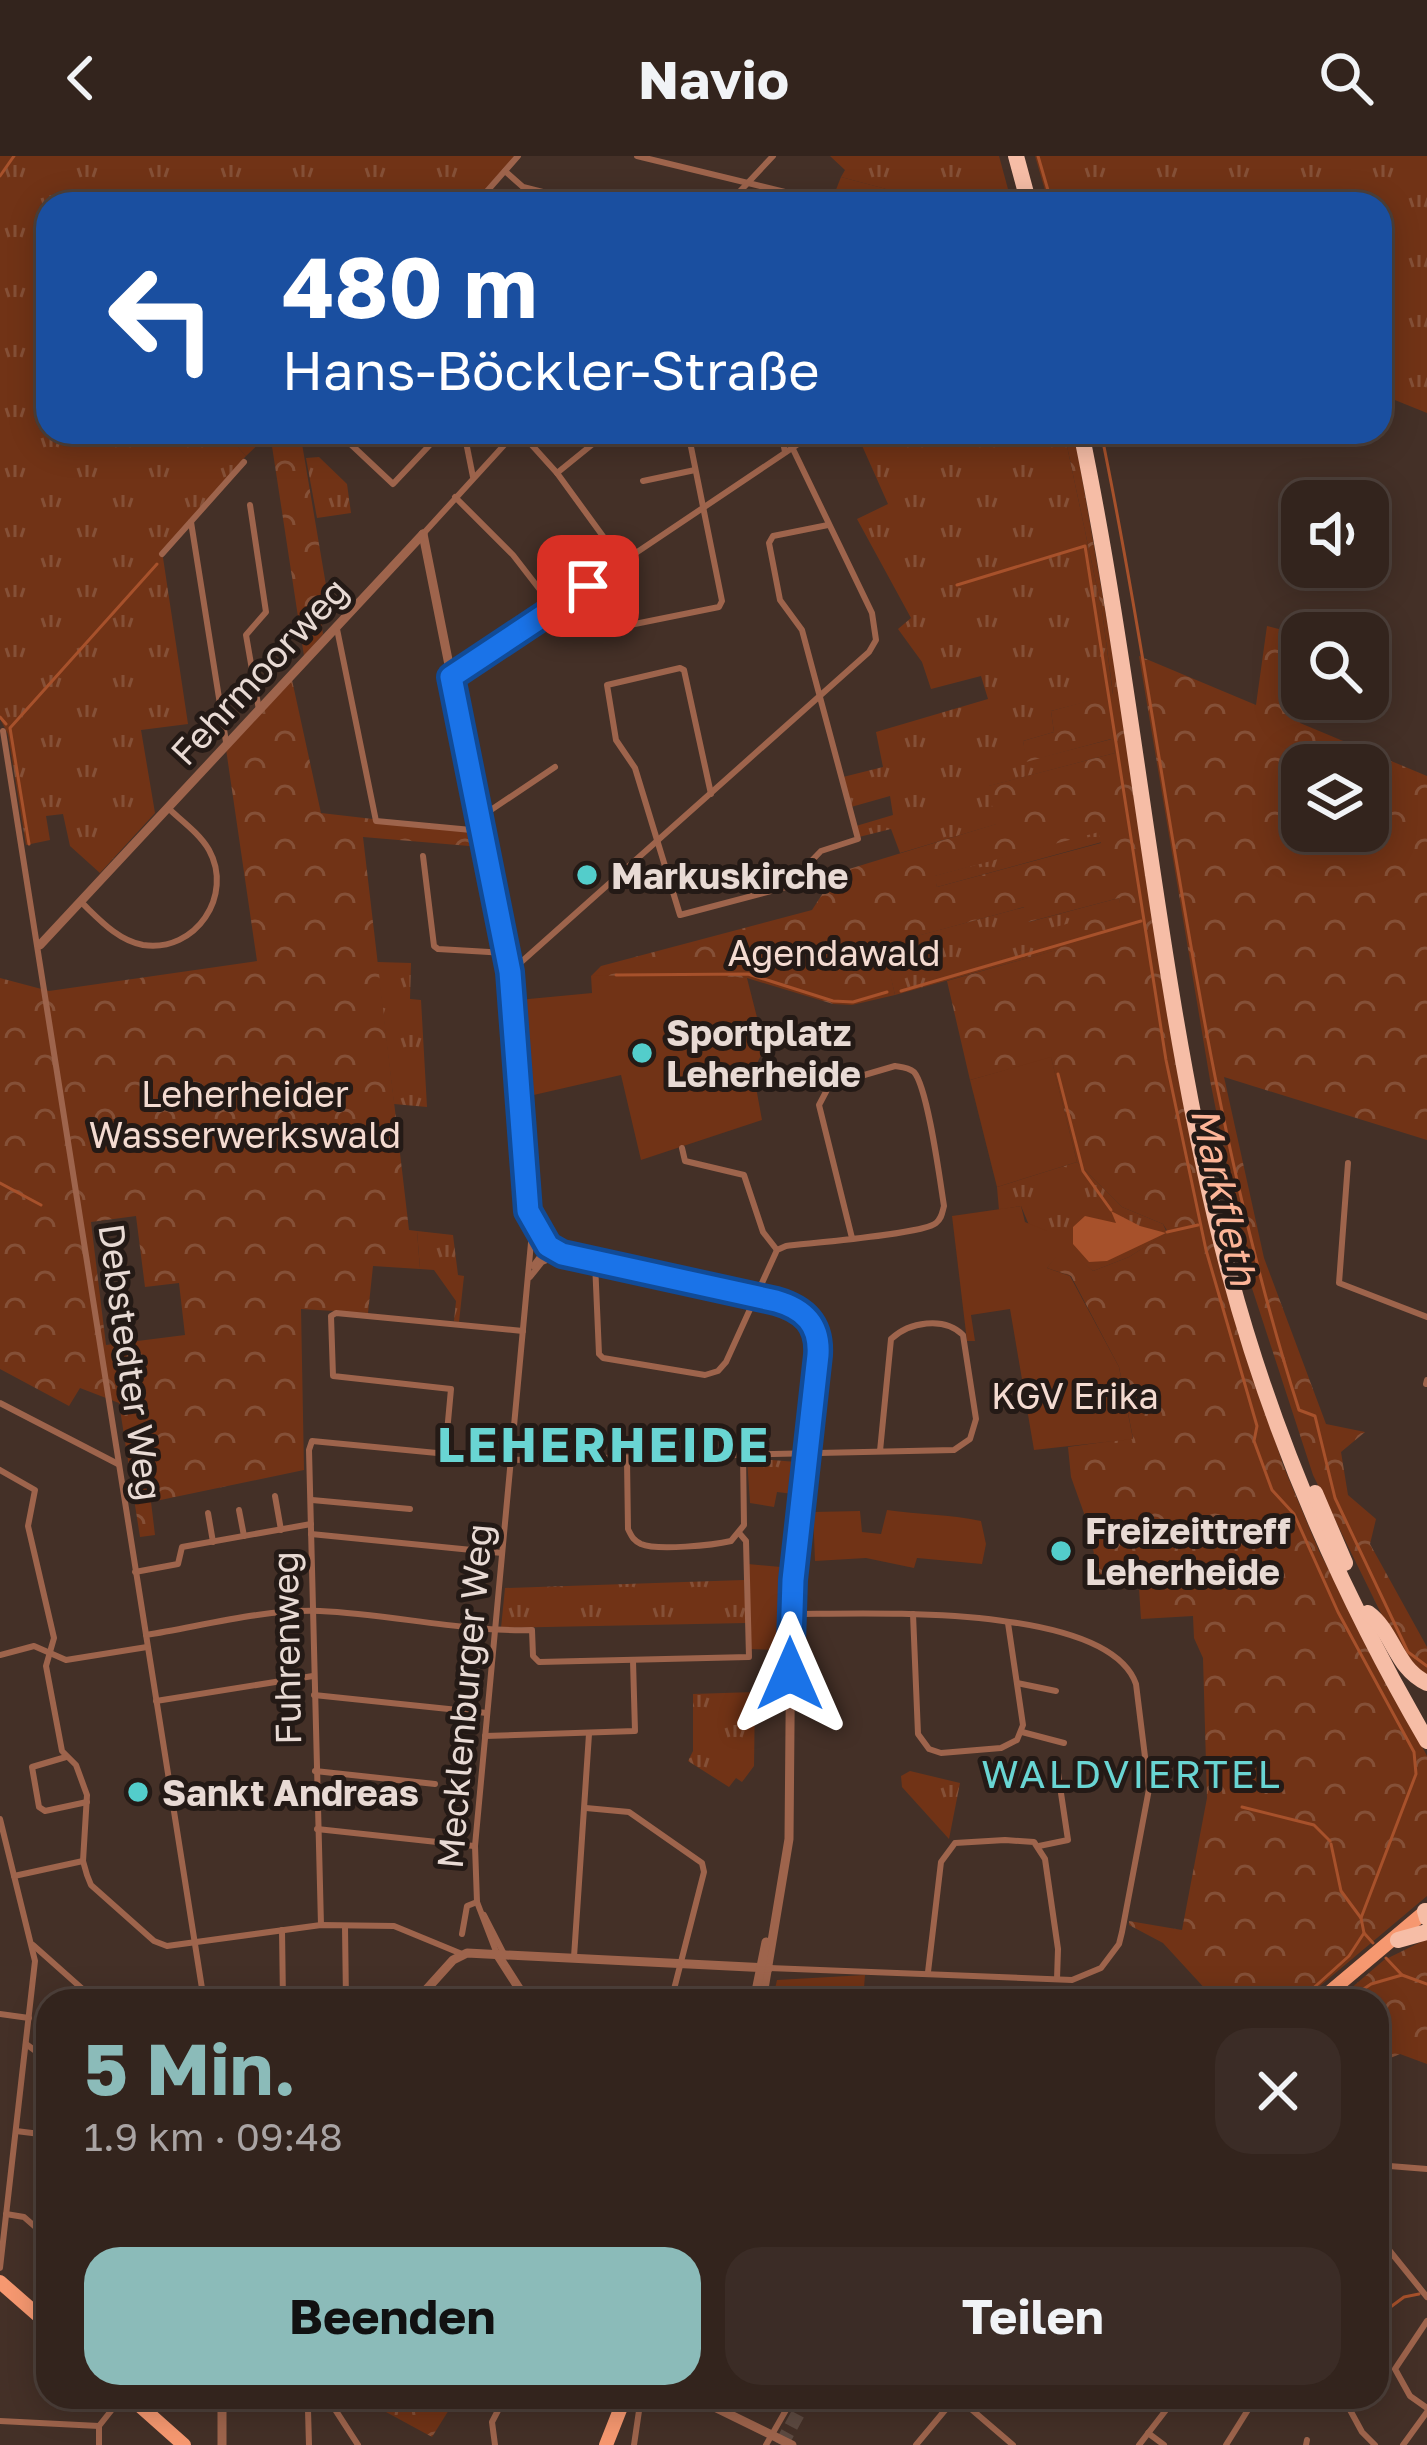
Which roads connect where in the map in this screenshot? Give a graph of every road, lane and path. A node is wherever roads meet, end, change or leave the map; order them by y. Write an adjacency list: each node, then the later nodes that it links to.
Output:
1 (518, 156): 6 (street)
2 (637, 156): 7 (street)
3 (773, 156): 7 (street)
4 (1016, 156): 12 (highway)
5 (1028, 156): 13 (highway)
6 (505, 171): 8 (street); 9 (street)
7 (748, 183): 10 (street); 11 (street)
8 (488, 192)
9 (540, 192)
10 (739, 192)
11 (775, 192)
12 (1026, 192)
13 (1037, 192)
14 (355, 444): 15 (street)
15 (431, 444)
16 (466, 444): 29 (street)
17 (506, 444): 29 (street, Fehrmoorweg)
18 (530, 444): 28 (street)
19 (593, 444): 28 (street)
20 (690, 444): 27 (street)
21 (787, 444): 25 (street)
22 (797, 444): 25 (street)
23 (1083, 444): 114 (highway)
24 (1094, 444): 93 (highway)
25 (789, 449): 33 (street); 35 (street)
26 (244, 462): 34 (street)
27 (695, 470): 30 (street); 33 (street)
28 (557, 472): 38 (street)
29 (473, 477): 31 (street, Fehrmoorweg)
30 (643, 481)
31 (455, 497): 36 (street, Fehrmoorweg); 39 (street)
32 (250, 505): 43 (street)
33 (703, 508): 38 (street); 39 (street)
34 (191, 522): 37 (street); 45 (street)
35 (828, 524): 42 (street); 42 (street)
36 (423, 534): 40 (street, Fehrmoorweg); 41 (street, Mecklenburger Weg)
37 (161, 554)
38 (622, 562): 39 (street)
39 (554, 608): 41 (street)
40 (337, 628): 43 (street, Fehrmoorweg); 50 (street)
41 (451, 677): 49 (street, Mecklenburger Weg)
42 (820, 696): 47 (street); 51 (street)
43 (259, 710): 45 (street, Fehrmoorweg)
44 (2, 735): 54 (street, Debstedter Weg)
45 (226, 745): 48 (street, Fehrmoorweg)
46 (555, 767): 49 (street)
47 (711, 794): 51 (street); 51 (street)
48 (169, 808): 53 (street, Fehrmoorweg); 53 (street)
49 (479, 818): 50 (street, Mecklenburger Weg)
50 (482, 831): 55 (street, Mecklenburger Weg)
51 (660, 840): 56 (street)
52 (423, 856): 55 (street)
53 (81, 902): 54 (street, Fehrmoorweg)
54 (40, 945): 78 (street, Debstedter Weg)
55 (506, 953): 56 (street, Mecklenburger Weg)
56 (510, 972): 59 (street, Mecklenburger Weg)
57 (682, 1148): 63 (street)
58 (1348, 1163): 69 (street)
59 (528, 1211): 60 (street, Mecklenburger Weg); 62 (street, Mecklenburger Weg)
60 (532, 1232): 62 (street); 66 (street, Mecklenburger Weg)
61 (852, 1238): 61 (street); 63 (street)
62 (548, 1246): 64 (street); 66 (street); 67 (street, Mecklenburger Weg)
63 (777, 1250): 68 (street)
64 (562, 1254): 65 (street); 67 (street)
65 (595, 1262): 68 (street); 68 (street)
66 (529, 1264): 67 (street, Mecklenburger Weg)
67 (528, 1280): 70 (street, Mecklenburger Weg)
68 (753, 1297): 73 (street)
69 (1427, 1316)
70 (523, 1331): 74 (street); 76 (street, Mecklenburger Weg)
71 (0, 1402): 78 (street)
72 (880, 1451): 72 (street); 73 (street)
73 (808, 1453): 75 (street); 94 (street)
74 (445, 1454): 76 (street); 81 (street, Fuhrenweg)
75 (743, 1455): 77 (street); 87 (street)
76 (511, 1460): 77 (street); 90 (street, Mecklenburger Weg)
77 (627, 1460): 87 (street)
78 (118, 1464): 91 (street, Debstedter Weg)
79 (0, 1470): 100 (street)
80 (275, 1496): 86 (street)
81 (310, 1500): 82 (street); 85 (street, Fuhrenweg)
82 (410, 1509)
83 (239, 1510): 88 (street)
84 (208, 1513): 89 (street)
85 (311, 1529): 86 (street); 90 (street); 92 (street, Fuhrenweg)
86 (281, 1530): 88 (street)
87 (740, 1534): 102 (street)
88 (244, 1536): 89 (street)
89 (213, 1542): 91 (street)
90 (502, 1553): 97 (street, Mecklenburger Weg)
91 (135, 1572): 98 (street, Debstedter Weg)
92 (313, 1611): 97 (street); 98 (street); 103 (street, Fuhrenweg)
93 (1368, 1613): 105 (highway); 110 (highway)
94 (790, 1614): 95 (street); 143 (street)
95 (913, 1614): 96 (street); 111 (street)
96 (1007, 1621): 104 (street); 145 (street)
97 (495, 1631): 102 (street); 109 (street, Mecklenburger Weg)
98 (146, 1635): 99 (street, Debstedter Weg)
99 (147, 1648): 100 (street); 108 (street, Debstedter Weg)
100 (51, 1651): 101 (street); 116 (street)
101 (0, 1654)
102 (634, 1660): 112 (street)
103 (314, 1676): 107 (street, Fuhrenweg); 108 (street)
104 (1017, 1682): 106 (street); 111 (street)
105 (1427, 1683)
106 (1057, 1691)
107 (314, 1695): 109 (street); 117 (street, Fuhrenweg)
108 (156, 1701): 137 (street, Debstedter Weg)
109 (487, 1712): 113 (street, Mecklenburger Weg)
110 (1427, 1720)
111 (1022, 1732): 115 (street)
112 (589, 1734): 113 (street); 121 (street)
113 (485, 1736): 124 (street, Mecklenburger Weg)
114 (1427, 1741)
115 (1064, 1742)
116 (67, 1757): 120 (street); 120 (street)
117 (315, 1772): 119 (street); 123 (street, Fuhrenweg)
118 (1058, 1773): 125 (street)
119 (435, 1784)
120 (86, 1802): 126 (street)
121 (586, 1808): 140 (street); 141 (street)
122 (0, 1819): 127 (street)
123 (317, 1829): 124 (street); 130 (street, Fuhrenweg)
124 (475, 1846): 128 (street, Mecklenburger Weg)
125 (1039, 1846): 144 (street); 145 (street)
126 (83, 1861): 127 (street); 137 (street)
127 (14, 1876): 136 (street)
128 (479, 1904): 134 (street, Mecklenburger Weg); 139 (street, Mecklenburger Weg)
129 (1427, 1913): 135 (main road); 142 (main road)
130 (321, 1925): 131 (street); 132 (street)
131 (345, 1925): 138 (street); 149 (street)
132 (282, 1930): 137 (street); 148 (street)
133 (1427, 1932): 135 (highway)
134 (462, 1934)
135 (1398, 1940): 142 (main road)
136 (30, 1943): 146 (street); 156 (street)
137 (195, 1943): 147 (street, Debstedter Weg)
138 (462, 1954): 139 (street); 150 (street)
139 (501, 1954): 140 (street); 151 (street)
140 (574, 1957): 141 (street)
141 (682, 1963): 143 (street); 152 (street)
142 (1363, 1966): 154 (main road)
143 (765, 1967): 144 (street); 153 (street)
144 (928, 1973): 145 (street)
145 (1057, 1979)
146 (82, 1989)
147 (202, 1989)
148 (283, 1989)
149 (346, 1989)
150 (428, 1989)
151 (521, 1989)
152 (674, 1989)
153 (760, 1989)
154 (1334, 1989)
155 (0, 2014): 156 (street)
156 (29, 2018): 157 (street)
157 (26, 2044): 158 (street); 159 (street)
158 (36, 2051)
159 (16, 2131): 160 (street); 163 (street)
160 (36, 2134)
161 (1389, 2166): 162 (street)
162 (1427, 2169)
163 (6, 2214): 164 (street); 166 (street)
164 (36, 2228)
165 (1389, 2250): 168 (street)
166 (0, 2267)
167 (0, 2282): 169 (main road)
168 (1427, 2297)
169 (36, 2314)
170 (1427, 2321): 187 (street)
171 (115, 2409): 189 (street)
172 (140, 2409): 193 (main road)
173 (222, 2409): 194 (street)
174 (309, 2409): 195 (street)
175 (335, 2409): 196 (street)
176 (499, 2409): 197 (street)
177 (611, 2409): 198 (main road)
178 (619, 2409): 198 (main road)
179 (639, 2409): 199 (street)
180 (715, 2409): 191 (street)
181 (787, 2409): 191 (street)
182 (947, 2409): 201 (street)
183 (971, 2409): 202 (street)
184 (1167, 2409): 190 (street)
185 (1248, 2409): 205 (street)
186 (1350, 2409): 206 (street)
187 (1427, 2410): 207 (street)
188 (0, 2421): 189 (street)
189 (99, 2426): 192 (street)
190 (1148, 2433): 203 (street); 204 (street)
191 (768, 2440): 200 (street)
192 (98, 2445)
193 (184, 2445)
194 (222, 2445)
195 (309, 2445)
196 (358, 2445)
197 (495, 2445)
198 (602, 2445)
199 (634, 2445)
200 (792, 2445)
201 (916, 2445)
202 (1013, 2445)
203 (1138, 2445)
204 (1164, 2445)
205 (1226, 2445)
206 (1375, 2445)
207 (1403, 2445)

